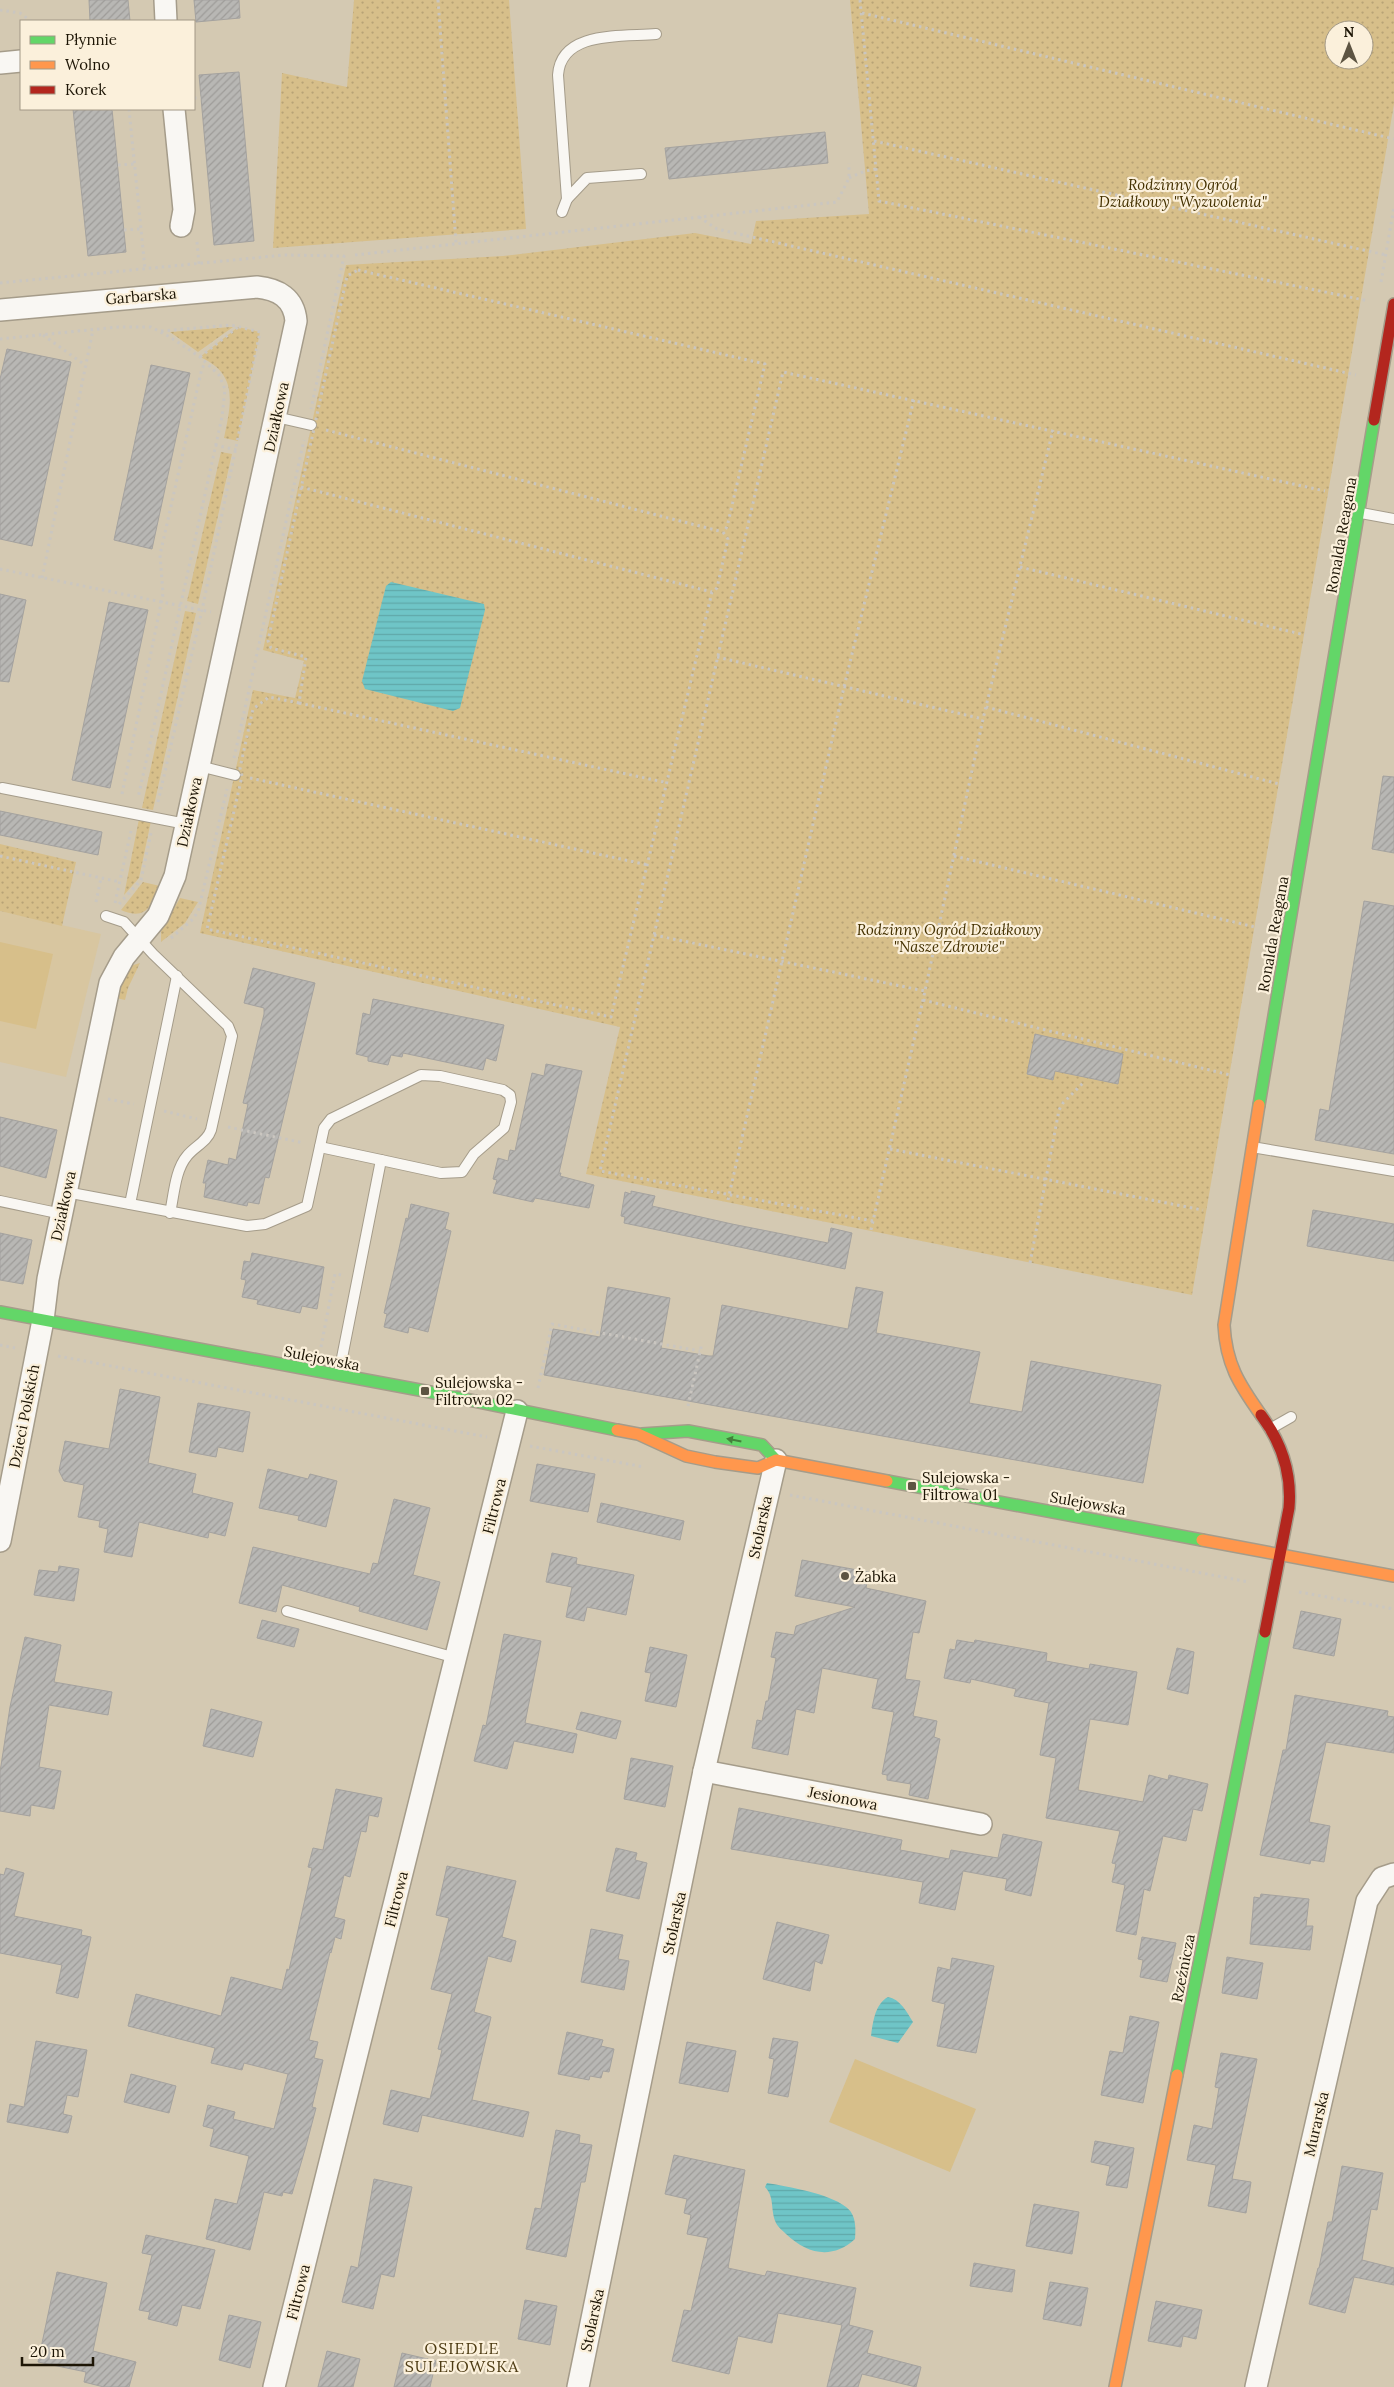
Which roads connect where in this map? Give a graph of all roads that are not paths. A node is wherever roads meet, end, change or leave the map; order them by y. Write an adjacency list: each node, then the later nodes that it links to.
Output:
1 (165, 0): 2 (street)
2 (166, 20)
3 (656, 34): 8 (lane)
4 (20, 61): 5 (street)
5 (0, 63)
6 (174, 110): 10 (street)
7 (641, 174): 8 (lane)
8 (567, 199): 9 (lane)
9 (562, 212)
10 (180, 226)
11 (281, 293): 13 (street, Garbarska); 14 (street, Działkowa)
12 (1394, 304): 16 (street, Ronalda Reagana)
13 (0, 310)
14 (276, 417): 15 (lane); 18 (street, Działkowa)
15 (311, 425)
16 (1360, 513): 17 (lane); 26 (street, Ronalda Reagana)
17 (1394, 519)
18 (199, 766): 19 (lane); 21 (street, Działkowa)
19 (236, 774)
20 (2, 788): 21 (lane)
21 (186, 824): 23 (street, Działkowa)
22 (106, 916): 23 (lane)
23 (146, 947): 24 (lane); 29 (street, Działkowa)
24 (177, 976): 31 (lane); 32 (lane)
25 (320, 1147): 27 (lane); 27 (lane); 32 (lane)
26 (1252, 1147): 28 (lane); 39 (street, Ronalda Reagana)
27 (381, 1160): 36 (lane)
28 (1394, 1171)
29 (66, 1192): 31 (lane); 33 (street, Działkowa)
30 (0, 1201): 33 (lane)
31 (130, 1204): 32 (lane)
32 (170, 1213)
33 (62, 1214): 35 (street, Działkowa)
34 (0, 1312): 35 (street, Sulejowska)
35 (44, 1320): 36 (street, Sulejowska); 42 (street, Dzieci Polskich)
36 (339, 1377): 37 (street, Sulejowska)
37 (517, 1411): 40 (street, Sulejowska); 46 (street, Filtrowa)
38 (1291, 1417): 39 (lane)
39 (1270, 1430): 43 (street, Ronalda Reagana)
40 (638, 1434): 41 (street, Sulejowska); 41 (street, Sulejowska, one-way to 40)
41 (776, 1460): 43 (street, Sulejowska); 47 (street, Stolarska)
42 (0, 1541)
43 (1280, 1555): 44 (street, Sulejowska); 52 (street, Rzeźnicza)
44 (1394, 1576)
45 (287, 1611): 46 (lane)
46 (456, 1658): 50 (street, Filtrowa)
47 (704, 1771): 48 (street, Jesionowa); 51 (street, Stolarska)
48 (981, 1824)
49 (1394, 1874): 53 (street, Murarska)
50 (274, 2387)
51 (578, 2387)
52 (1115, 2387)
53 (1256, 2387)

